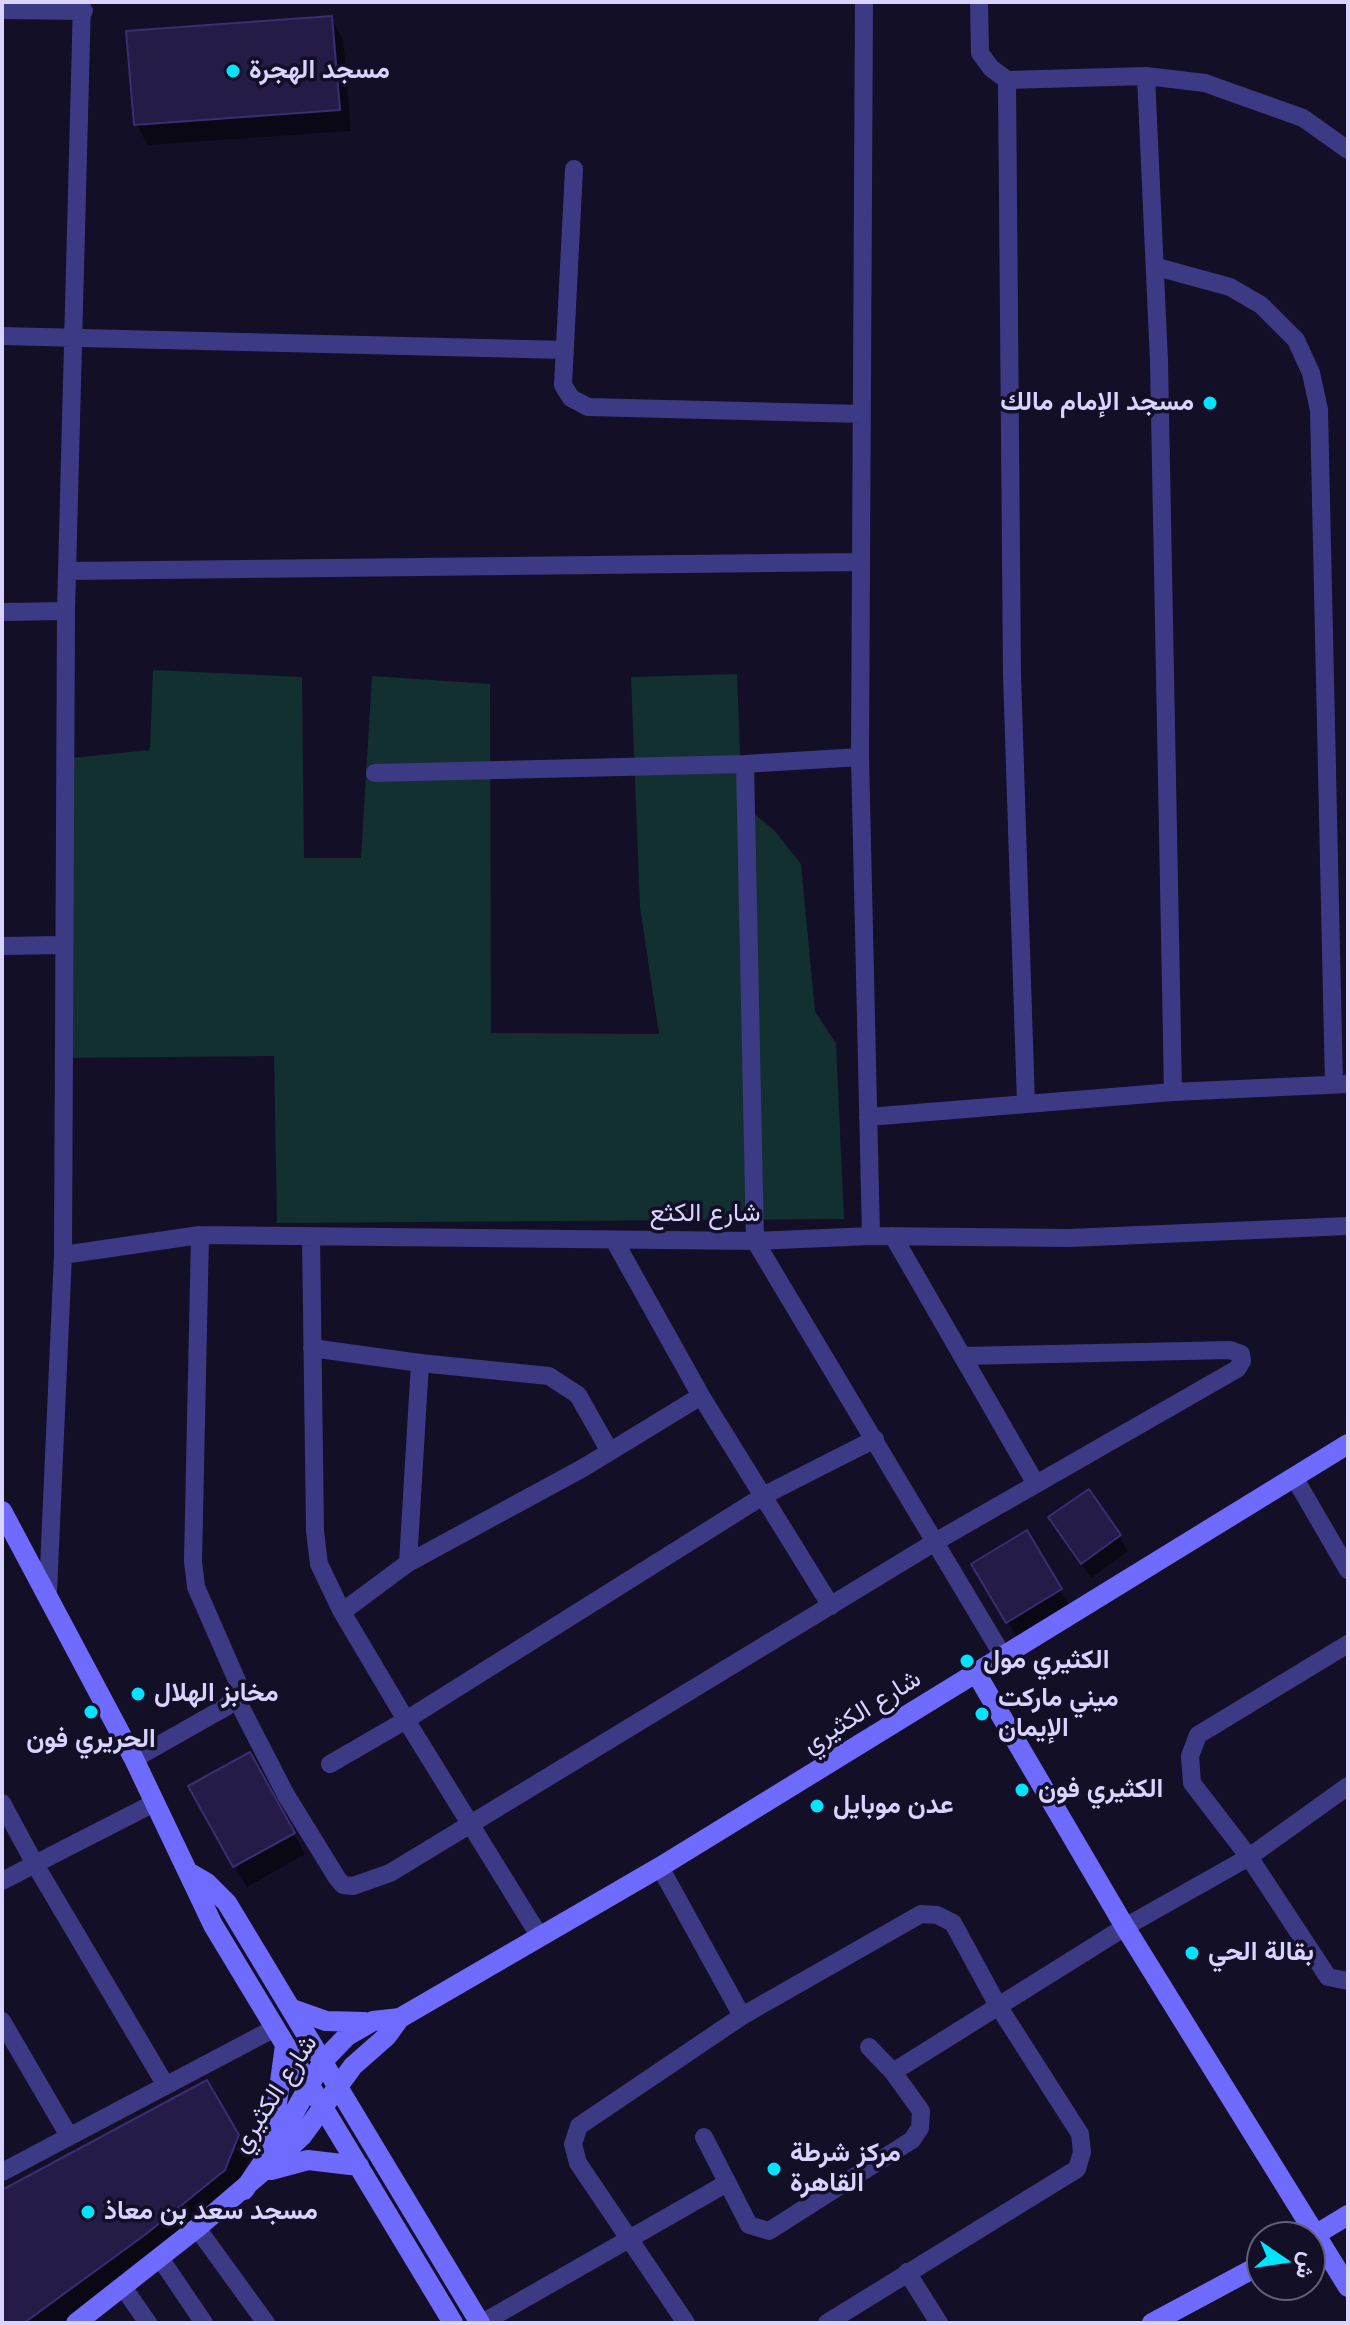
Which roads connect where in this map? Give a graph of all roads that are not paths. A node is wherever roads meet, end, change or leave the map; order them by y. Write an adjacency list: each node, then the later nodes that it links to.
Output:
1 (864, 2): 13 (street)
2 (979, 2): 6 (street)
3 (83, 7): 4 (street); 11 (street)
4 (2, 10)
5 (1146, 76): 6 (street); 7 (street); 9 (street)
6 (1007, 80): 25 (street)
7 (1348, 150)
8 (574, 169): 12 (street)
9 (1157, 267): 23 (street); 24 (street)
10 (2, 336): 11 (street)
11 (75, 337): 12 (street); 15 (street)
12 (565, 350): 13 (street)
13 (862, 414): 14 (street)
14 (859, 562): 15 (street); 18 (street)
15 (68, 571): 16 (street)
16 (66, 611): 17 (street); 21 (street)
17 (2, 612)
18 (860, 757): 19 (street); 26 (street)
19 (745, 764): 20 (street); 33 (street)
20 (375, 773)
21 (63, 945): 22 (street); 34 (street)
22 (2, 946)
23 (1341, 1084): 24 (street)
24 (1173, 1092): 25 (street)
25 (1026, 1104): 26 (street)
26 (868, 1117): 30 (street)
27 (1348, 1226): 31 (street, شارع الكثع)
28 (200, 1235): 29 (street, شارع الكثع); 34 (street, شارع الكثع); 55 (street)
29 (311, 1236): 32 (street, شارع الكثع); 35 (street)
30 (871, 1236): 31 (street, شارع الكثع); 33 (street, شارع الكثع)
31 (893, 1236): 36 (street)
32 (614, 1240): 33 (street, شارع الكثع); 38 (street)
33 (755, 1241): 39 (street)
34 (63, 1255): 49 (street)
35 (312, 1348): 37 (street); 51 (street)
36 (963, 1356): 43 (street); 43 (street)
37 (420, 1363): 41 (street); 47 (street)
38 (701, 1396): 41 (street); 44 (street)
39 (875, 1439): 44 (street); 46 (street)
40 (1348, 1444): 42 (street, شارع الكثيري)
41 (609, 1450): 47 (street)
42 (1294, 1477): 48 (street); 53 (street, شارع الكثيري)
43 (1036, 1484): 46 (street)
44 (763, 1496): 50 (street); 56 (street)
45 (2, 1511): 49 (street)
46 (935, 1542): 50 (street); 53 (street)
47 (408, 1563): 51 (street)
48 (1348, 1570)
49 (48, 1591): 57 (street)
50 (831, 1606): 62 (street)
51 (342, 1612): 56 (street)
52 (1348, 1644): 63 (street)
53 (1003, 1656): 54 (street, شارع الكثيري)
54 (976, 1673): 65 (street, شارع الكثيري); 68 (street)
55 (235, 1696): 57 (street); 62 (street)
56 (406, 1720): 58 (street); 62 (street)
57 (134, 1759): 61 (street)
58 (330, 1764)
59 (1348, 1786): 63 (street)
60 (2, 1803): 64 (street)
61 (154, 1803): 64 (street); 66 (street)
62 (470, 1826): 69 (street)
63 (1249, 1857): 68 (street); 70 (street)
64 (36, 1866): 67 (street); 81 (street)
65 (660, 1867): 69 (street, شارع الكثيري); 73 (street)
66 (188, 1872): 72 (street); 77 (street)
67 (2, 1881)
68 (1125, 1927): 71 (street); 94 (street)
69 (540, 1937): 74 (street, شارع الكثيري)
70 (1348, 1981)
71 (997, 2004): 73 (street); 80 (street); 100 (street)
72 (292, 2009): 76 (street); 79 (street)
73 (742, 2016): 97 (street)
74 (400, 2018): 76 (street, شارع الكثيري); 83 (street, شارع الكثيري)
75 (2, 2021): 85 (street)
76 (373, 2021): 79 (street, شارع الكثيري)
77 (280, 2036): 81 (street); 82 (street); 87 (street)
78 (869, 2047): 80 (street)
79 (323, 2061): 82 (street, شارع الكثيري); 83 (street)
80 (893, 2072): 91 (street)
81 (165, 2084): 85 (street)
82 (309, 2085): 84 (street); 87 (street, شارع الكثيري)
83 (338, 2086): 84 (street, شارع الكثيري); 109 (street)
84 (323, 2107): 88 (street); 90 (street, شارع الكثيري)
85 (69, 2136): 89 (street)
86 (704, 2137): 91 (street)
87 (270, 2151): 92 (street, شارع الكثيري)
88 (359, 2166): 90 (street); 108 (street)
89 (2, 2172)
90 (263, 2173): 92 (street, شارع الكثيري)
91 (727, 2183): 97 (street)
92 (244, 2190): 95 (street, شارع الكثيري)
93 (1348, 2215): 96 (street)
94 (1304, 2221)
95 (197, 2228): 99 (street, شارع الكثيري); 107 (street)
96 (1326, 2228)
97 (632, 2238): 109 (street); 110 (street)
98 (1326, 2255): 103 (street)
99 (160, 2258): 102 (street, شارع الكثيري); 106 (street)
100 (907, 2272): 111 (street); 112 (street)
101 (1246, 2273): 113 (street)
102 (123, 2287): 104 (street, شارع الكثيري); 105 (street)
103 (1348, 2287)
104 (83, 2320)
105 (148, 2323)
106 (204, 2323)
107 (266, 2323)
108 (453, 2323)
109 (481, 2323)
110 (686, 2323)
111 (827, 2323)
112 (939, 2323)
113 (1152, 2323)

